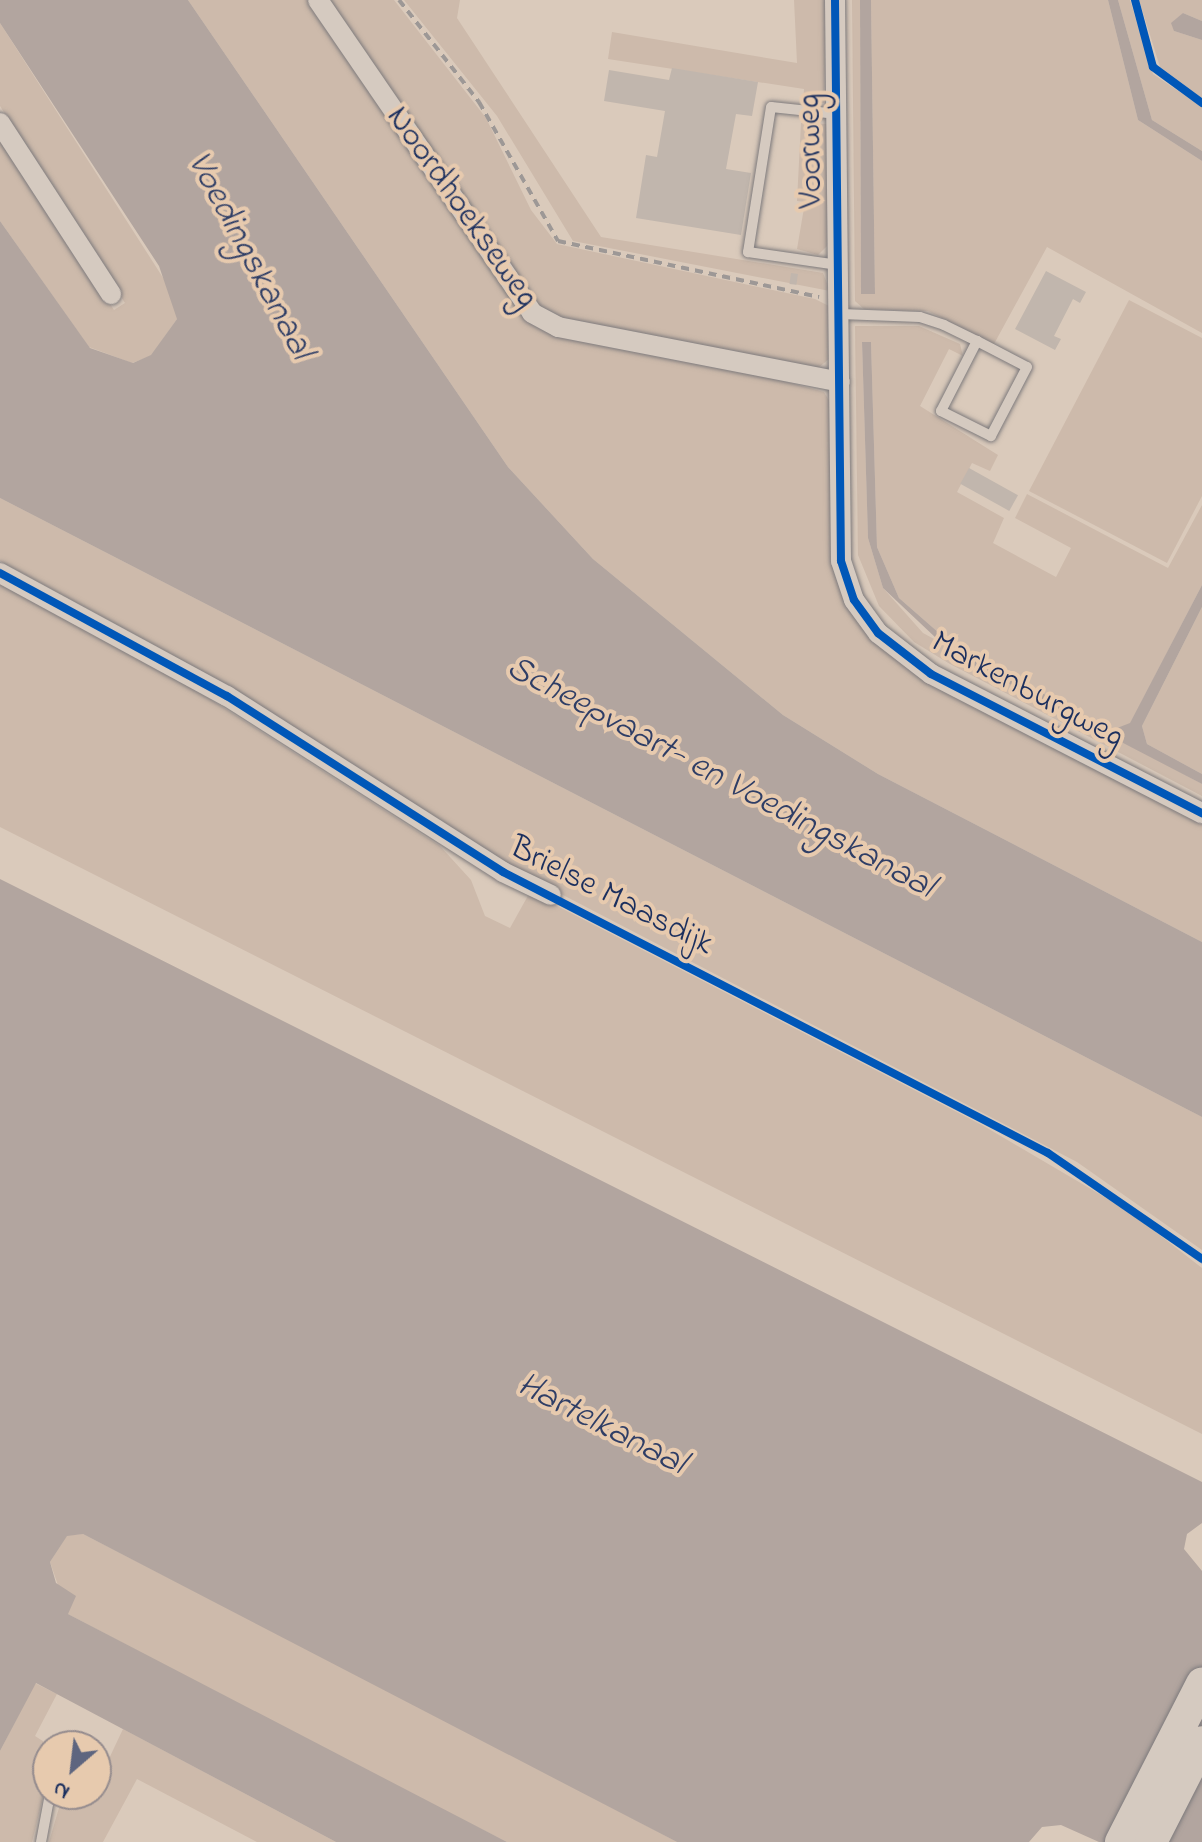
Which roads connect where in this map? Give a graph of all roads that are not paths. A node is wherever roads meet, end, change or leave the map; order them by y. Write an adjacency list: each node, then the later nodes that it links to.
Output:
1 (318, 0): 9 (street, Noordhoekseweg)
2 (835, 0): 3 (street, Voorweg)
3 (838, 114): 5 (street, Voorweg); 5 (lane)
4 (0, 123): 6 (street)
5 (840, 265): 7 (street, Voorweg)
6 (111, 294)
7 (841, 308): 8 (lane); 9 (street, Markenburgweg)
8 (977, 341): 8 (lane)
9 (840, 382): 11 (street, Markenburgweg)
10 (0, 573): 12 (street, Brielse Maasdijk)
11 (1202, 813)
12 (551, 895)
13 (1202, 1684): 17 (main road)
14 (1202, 1742): 18 (main road)
15 (47, 1810): 16 (lane)
16 (41, 1842)
17 (1121, 1842)
18 (1151, 1842)

